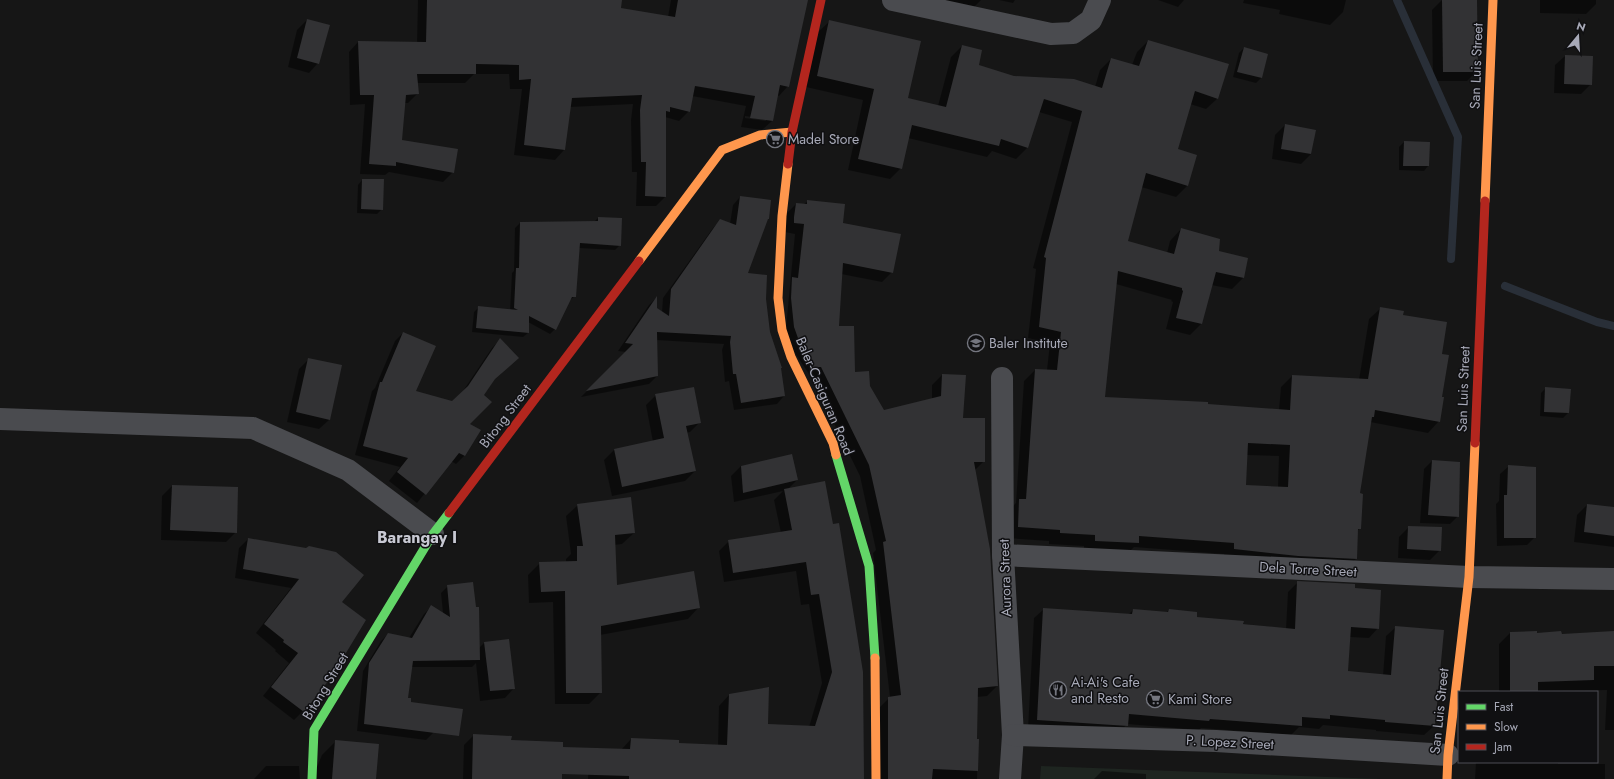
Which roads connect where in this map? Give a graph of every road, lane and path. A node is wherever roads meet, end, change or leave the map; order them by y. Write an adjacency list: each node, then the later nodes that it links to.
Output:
1 (821, 0): 5 (street, Baler-Casiguran Road)
2 (893, 0): 3 (street)
3 (1100, 0)
4 (1493, 0): 10 (street, San Luis Street)
5 (792, 132): 8 (street, Bitong Street); 15 (street, Baler-Casiguran Road)
6 (1002, 378): 9 (street, Aurora Street)
7 (0, 419): 8 (street)
8 (433, 534): 14 (street, Bitong Street)
9 (1003, 555): 10 (street, Dela Torre Street); 12 (street, Aurora Street)
10 (1469, 577): 11 (street, Dela Torre Street); 13 (street, San Luis Street)
11 (1614, 579)
12 (1013, 735): 13 (street, P. Lopez Street); 16 (street, Aurora Street)
13 (1448, 755): 17 (street, San Luis Street)
14 (312, 779)
15 (876, 779)
16 (1010, 779)
17 (1447, 779)

